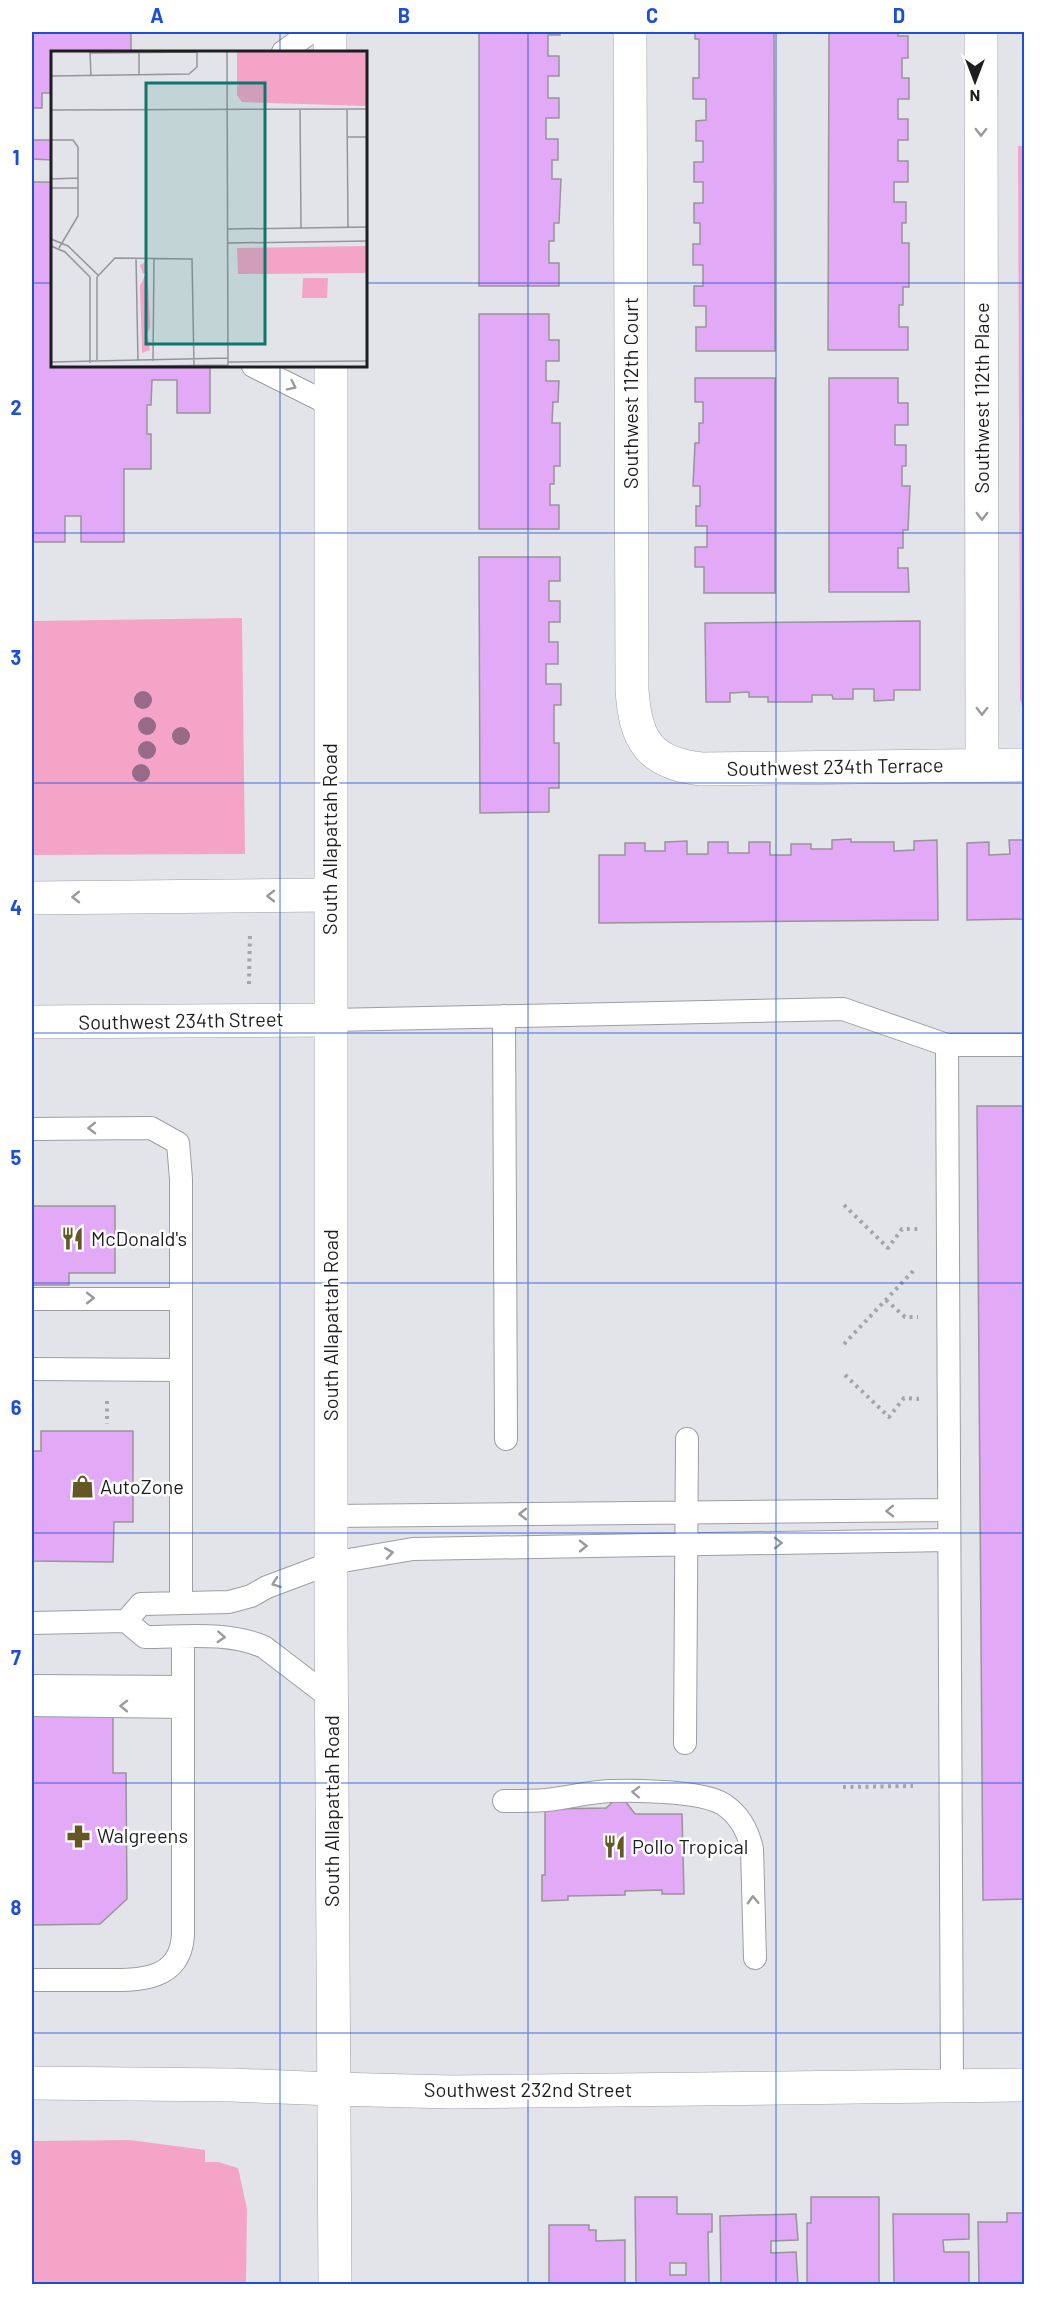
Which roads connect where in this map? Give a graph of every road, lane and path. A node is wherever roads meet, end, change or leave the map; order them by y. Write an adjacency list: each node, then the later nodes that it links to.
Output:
1 (311, 32): 5 (lane)
2 (330, 32): 6 (street)
3 (630, 32): 10 (street, Southwest 112th Court)
4 (981, 32): 11 (street, Southwest 112th Place, one-way to 11)
5 (284, 51)
6 (330, 51)
7 (257, 368): 9 (lane, one-way to 9)
8 (331, 368): 9 (street, South Allapattah Road)
9 (331, 405): 13 (street, South Allapattah Road)
10 (650, 750): 11 (street, Southwest 234th Terrace)
11 (982, 765): 12 (street, Southwest 234th Terrace)
12 (1024, 765)
13 (330, 895): 14 (street, one-way to 14); 18 (street, South Allapattah Road)
14 (32, 898)
15 (250, 925): 16 (path)
16 (249, 989)
17 (504, 1016): 18 (lane); 20 (lane); 39 (lane)
18 (331, 1020): 19 (street, Southwest 234th Street); 43 (street, South Allapattah Road)
19 (32, 1022)
20 (947, 1045): 21 (lane); 41 (lane)
21 (1024, 1045)
22 (32, 1129): 23 (lane)
23 (60, 1129): 24 (lane); 29 (lane, one-way to 23)
24 (32, 1145)
25 (844, 1205): 26 (path)
26 (921, 1229)
27 (916, 1268): 30 (path)
28 (32, 1299): 29 (lane, one-way to 29)
29 (181, 1299): 34 (lane)
30 (886, 1300): 31 (path); 32 (path)
31 (923, 1317)
32 (844, 1344)
33 (32, 1369): 34 (lane)
34 (181, 1370): 47 (lane)
35 (845, 1376): 37 (path)
36 (107, 1394): 38 (path)
37 (924, 1400)
38 (107, 1424)
39 (506, 1439)
40 (687, 1439): 42 (lane)
41 (948, 1510): 42 (lane, one-way to 42); 44 (lane)
42 (687, 1512): 43 (lane, one-way to 43); 45 (lane)
43 (331, 1516): 46 (street, South Allapattah Road)
44 (949, 1540): 45 (lane, one-way to 44); 63 (lane)
45 (686, 1544): 46 (lane, one-way to 45); 55 (lane)
46 (331, 1563): 47 (lane, one-way to 47); 53 (street, South Allapattah Road)
47 (181, 1603): 48 (lane)
48 (126, 1622): 49 (lane); 50 (lane)
49 (32, 1623)
50 (183, 1637): 52 (lane); 53 (lane, one-way to 53)
51 (32, 1686): 52 (lane)
52 (183, 1697): 54 (lane, one-way to 54); 60 (lane)
53 (332, 1699): 64 (street, South Allapattah Road)
54 (32, 1705)
55 (685, 1743)
56 (913, 1786): 57 (path)
57 (843, 1787)
58 (504, 1801): 59 (lane, one-way to 58)
59 (755, 1958)
60 (32, 1980)
61 (32, 2083): 64 (street, Southwest 232nd Street)
62 (1024, 2085): 63 (street, Southwest 232nd Street)
63 (952, 2086): 64 (street, Southwest 232nd Street)
64 (333, 2089): 65 (street, South Allapattah Road)
65 (335, 2284)

